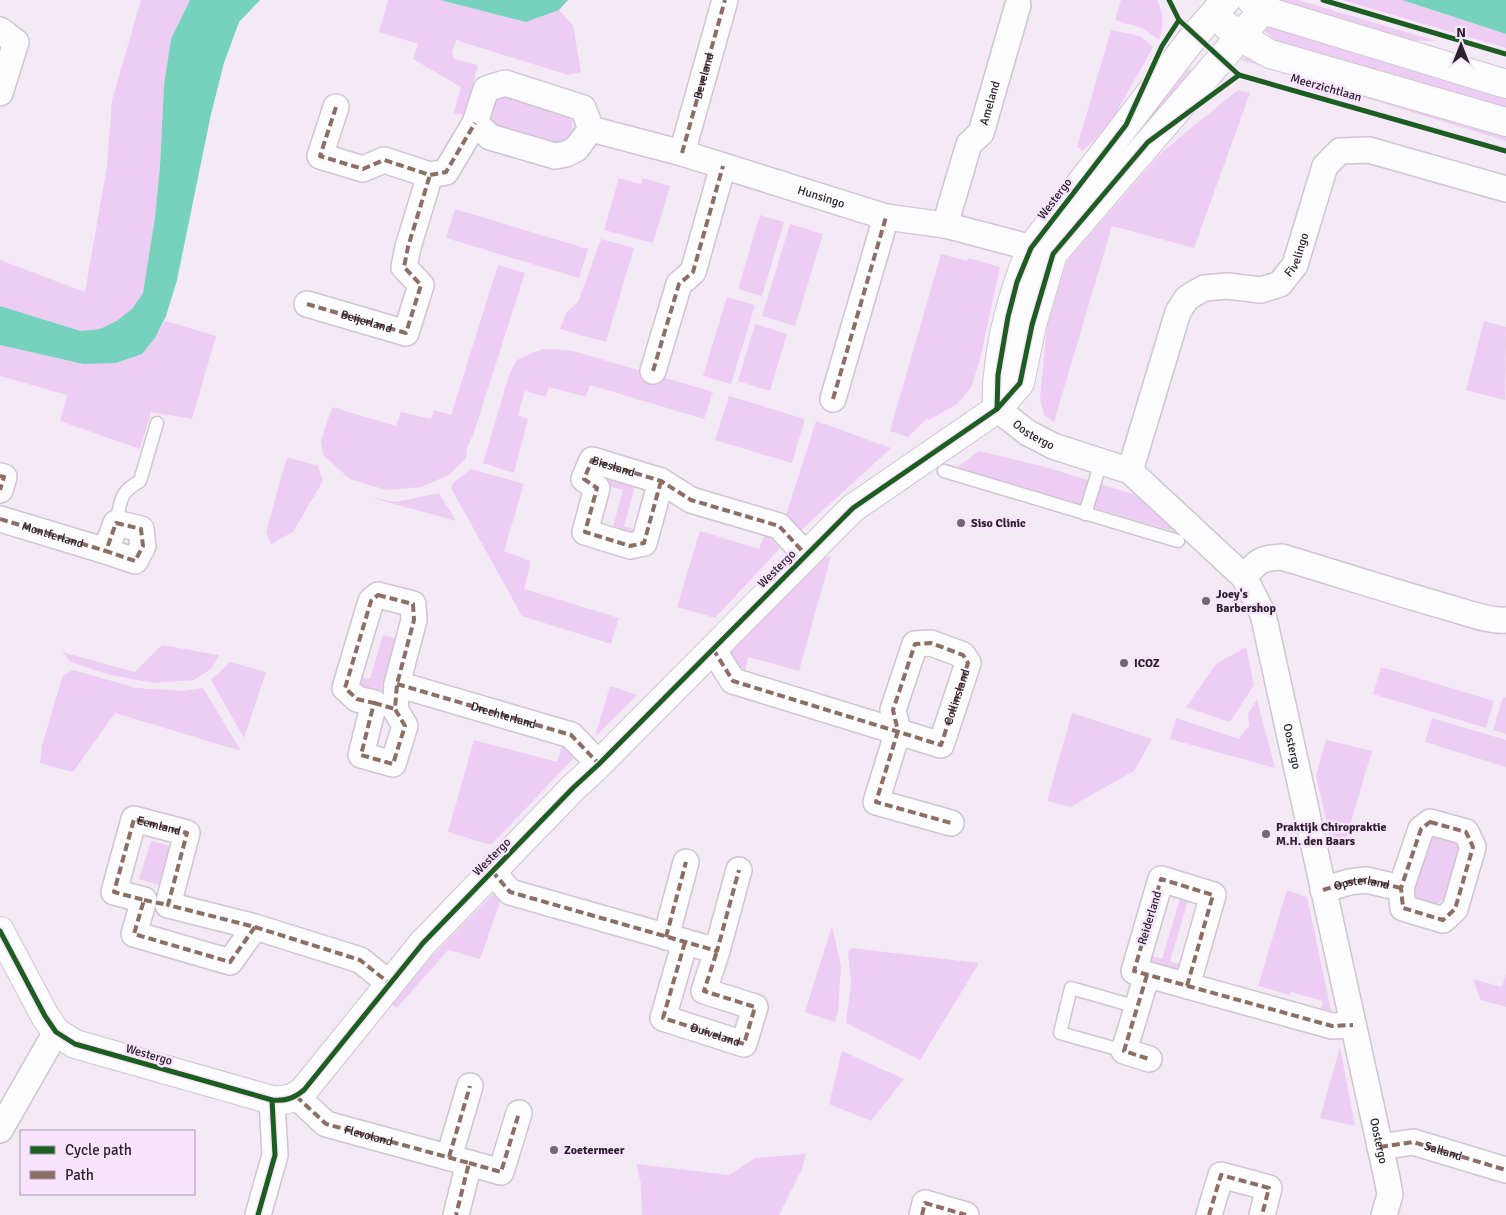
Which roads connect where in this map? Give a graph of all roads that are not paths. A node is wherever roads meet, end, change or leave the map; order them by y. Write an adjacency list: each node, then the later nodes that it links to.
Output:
1 (725, 0): 13 (street, Beveland)
2 (1018, 5): 18 (street, Ameland)
3 (1215, 5): 6 (street, Meerzichtlaan); 19 (street, Westergo)
4 (1257, 5): 6 (street, Westergo); 7 (street)
5 (0, 30): 8 (street)
6 (1240, 38): 10 (street, Meerzichtlaan); 19 (street, Westergo)
7 (1506, 84)
8 (0, 93)
9 (336, 107): 15 (street)
10 (1506, 122)
11 (475, 123): 12 (street); 12 (street); 15 (street)
12 (591, 129): 13 (street, Hunsingo)
13 (682, 153): 14 (street, Hunsingo)
14 (723, 166): 17 (street, Hunsingo); 21 (street)
15 (430, 175): 20 (street, Beijerland)
16 (1506, 189): 27 (street, Fivelingo)
17 (886, 217): 18 (street, Hunsingo); 22 (street)
18 (945, 225): 19 (street, Hunsingo)
19 (1042, 251): 23 (street, Westergo)
20 (307, 304)
21 (653, 370)
22 (833, 399)
23 (997, 409): 25 (street, Oostergo); 36 (street, Westergo)
24 (156, 423): 33 (lane)
25 (1101, 462): 27 (street, Oostergo); 31 (lane)
26 (944, 471): 31 (lane)
27 (1130, 471): 37 (street, Oostergo)
28 (0, 476): 30 (street)
29 (661, 480): 36 (street)
30 (0, 490)
31 (1085, 514): 34 (lane)
32 (0, 519): 35 (street, Montferland)
33 (116, 522): 35 (street); 35 (street, Montferland)
34 (1178, 541)
35 (106, 551)
36 (806, 554): 39 (street, Westergo)
37 (1244, 577): 38 (street); 47 (street, Oostergo)
38 (1506, 620)
39 (713, 649): 41 (street, Westergo); 42 (street)
40 (397, 684): 40 (street); 41 (street, Drechterland)
41 (599, 764): 45 (street, Westergo)
42 (951, 823)
43 (686, 862): 50 (street)
44 (739, 870): 51 (street, Duiveland)
45 (492, 872): 50 (street); 53 (street, Westergo)
46 (1401, 888): 47 (street, Opsterland)
47 (1323, 890): 56 (street, Oostergo)
48 (255, 927): 48 (street); 53 (street)
49 (0, 931): 57 (street, Westergo)
50 (675, 940): 51 (street); 51 (street, Duiveland)
51 (717, 951)
52 (1146, 975): 54 (street); 54 (street, Reiderland); 55 (street)
53 (389, 983): 61 (street, Westergo)
54 (1187, 986): 56 (street)
55 (1137, 1007): 58 (street); 58 (lane)
56 (1353, 1025): 64 (street, Oostergo)
57 (56, 1032): 61 (street, Westergo); 63 (street)
58 (1124, 1052): 59 (street)
59 (1149, 1059)
60 (470, 1086): 65 (street)
61 (284, 1098): 65 (street, Flevoland); 67 (street)
62 (519, 1113): 65 (street, Flevoland)
63 (0, 1130)
64 (1380, 1147): 66 (street, Salland); 73 (street, Oostergo)
65 (459, 1160): 68 (street)
66 (1506, 1170)
67 (258, 1215)
68 (456, 1215)
69 (922, 1215): 70 (street)
70 (966, 1215)
71 (1209, 1215): 72 (street)
72 (1262, 1215)
73 (1384, 1215)

